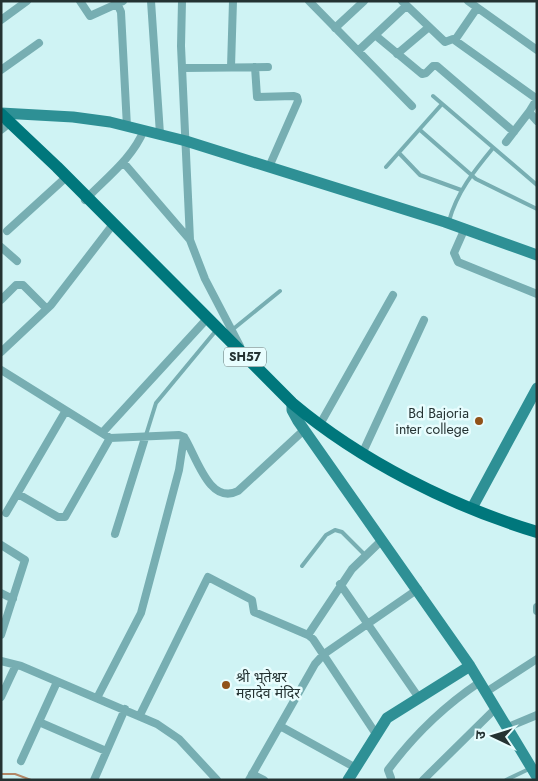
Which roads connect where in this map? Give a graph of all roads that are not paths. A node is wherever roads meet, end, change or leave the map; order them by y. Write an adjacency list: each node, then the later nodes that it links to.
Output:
1 (27, 1): 11 (street)
2 (80, 1): 8 (street)
3 (152, 1): 38 (street)
4 (233, 1): 22 (street)
5 (309, 1): 15 (street)
6 (364, 1): 15 (street)
7 (468, 1): 12 (street)
8 (119, 2): 34 (street)
9 (181, 3): 25 (street)
10 (404, 3): 14 (street); 16 (street)
11 (17, 4): 13 (street)
12 (477, 8): 17 (street); 19 (street)
13 (1, 20)
14 (429, 27): 17 (street); 21 (street)
15 (335, 28): 20 (street)
16 (375, 35): 20 (street); 21 (street)
17 (455, 40): 28 (street)
18 (39, 43): 26 (street)
19 (537, 50)
20 (358, 51): 30 (street)
21 (397, 54): 37 (street)
22 (231, 67): 23 (street); 25 (street)
23 (254, 67): 24 (street); 44 (street)
24 (268, 67)
25 (183, 68): 39 (street)
26 (1, 70)
27 (433, 96): 29 (lane)
28 (537, 99): 31 (street)
29 (442, 104): 36 (lane); 41 (lane)
30 (412, 106)
31 (529, 112): 33 (street); 37 (street)
32 (2, 121): 34 (street); 47 (main road, SH57); 50 (main road, SH57)
33 (537, 121)
34 (128, 126): 35 (street)
35 (144, 130): 38 (street); 43 (street)
36 (420, 130): 42 (lane); 46 (lane)
37 (514, 132): 40 (street)
38 (160, 134): 39 (street)
39 (186, 141): 44 (street); 56 (street)
40 (506, 142)
41 (493, 148): 46 (lane); 48 (lane)
42 (399, 153): 45 (lane); 49 (lane)
43 (123, 162): 50 (street); 56 (street)
44 (269, 167): 52 (street)
45 (386, 167)
46 (471, 175): 49 (lane); 51 (lane)
47 (62, 181): 50 (main road, SH57); 55 (street)
48 (537, 185)
49 (461, 190): 52 (lane)
50 (85, 199): 53 (main road, SH57); 59 (main road, SH57)
51 (537, 209)
52 (448, 223): 54 (street)
53 (111, 227): 59 (main road, SH57); 65 (street)
54 (465, 228): 58 (street); 63 (street)
55 (7, 231)
56 (190, 240): 68 (street)
57 (1, 247): 60 (street)
58 (537, 255)
59 (144, 257): 67 (main road, SH57); 71 (main road, SH57)
60 (17, 261)
61 (280, 290): 68 (lane)
62 (3, 294): 65 (street)
63 (537, 294)
64 (393, 295): 76 (street)
65 (46, 309): 70 (street)
66 (424, 320): 82 (street)
67 (204, 322): 69 (main road, SH57); 78 (street)
68 (232, 330): 71 (street)
69 (214, 333): 74 (main road, SH57); 80 (lane)
70 (2, 348)
71 (245, 357): 74 (main road, SH57)
72 (1, 370): 75 (street)
73 (537, 388): 84 (street)
74 (292, 406): 76 (main road, SH57); 77 (street); 88 (main road, SH57)
75 (65, 412): 78 (street); 83 (street)
76 (319, 426): 82 (main road, SH57)
77 (304, 430): 81 (street); 89 (street)
78 (102, 434): 79 (street)
79 (110, 438): 80 (street); 83 (street)
80 (145, 438): 81 (street); 87 (street)
81 (184, 438): 110 (street)
82 (362, 454): 84 (main road, SH57)
83 (18, 494): 85 (street)
84 (472, 508): 86 (main road, SH57)
85 (6, 513)
86 (537, 532)
87 (115, 534)
88 (537, 538)
89 (382, 540): 91 (street); 94 (street)
90 (1, 545): 96 (street)
91 (365, 554): 92 (lane); 93 (street)
92 (302, 566)
93 (340, 584): 99 (street); 101 (street)
94 (418, 588): 99 (street); 106 (street)
95 (1, 592): 96 (street)
96 (14, 599): 100 (street)
97 (537, 607): 98 (street)
98 (537, 612)
99 (367, 625): 102 (street); 111 (street)
100 (1, 634)
101 (308, 634): 102 (street); 114 (street)
102 (324, 654): 117 (street); 119 (street)
103 (537, 659): 108 (street)
104 (1, 661): 105 (street)
105 (16, 665): 107 (street); 109 (street)
106 (470, 666): 108 (street); 111 (street)
107 (57, 682): 110 (street); 116 (street)
108 (483, 687): 112 (street); 125 (street)
109 (1, 698)
110 (97, 698): 113 (street)
111 (419, 698): 119 (street)
112 (496, 708): 118 (street); 130 (street)
113 (125, 709): 114 (street); 120 (street)
114 (140, 715): 127 (street)
115 (537, 715): 118 (street)
116 (38, 722): 120 (street); 121 (street)
117 (280, 726): 122 (street); 124 (street)
118 (508, 727): 123 (street)
119 (376, 734): 122 (street)
120 (106, 751): 126 (street)
121 (21, 760)
122 (356, 768): 129 (street)
123 (534, 772): 131 (lane)
124 (251, 777): 128 (street)
125 (391, 778)
126 (94, 780)
127 (217, 780)
128 (264, 780)
129 (348, 780)
130 (423, 780)
131 (506, 780)

